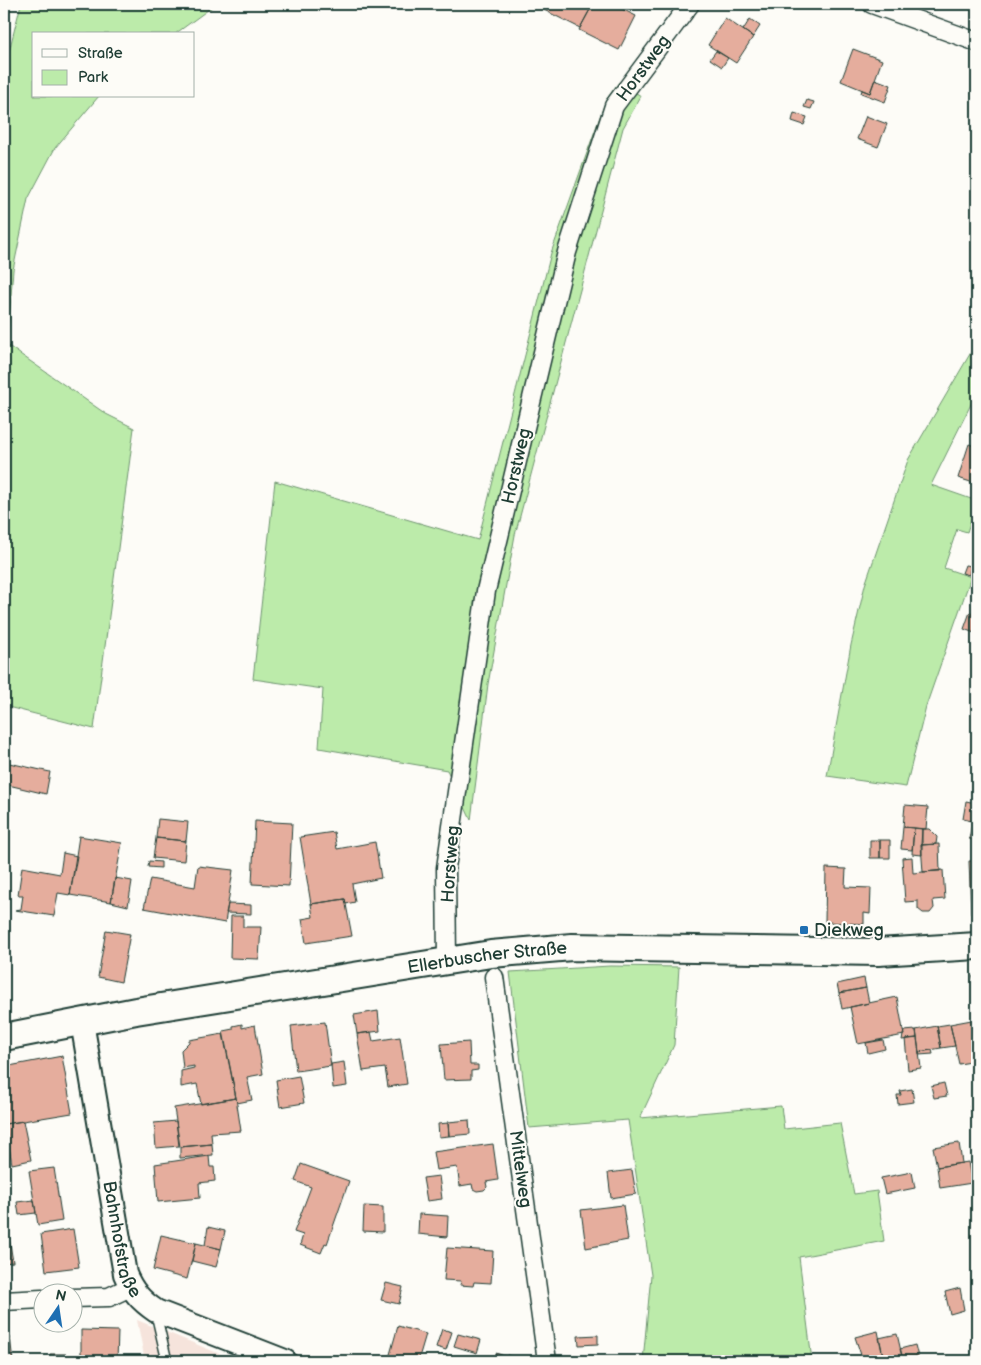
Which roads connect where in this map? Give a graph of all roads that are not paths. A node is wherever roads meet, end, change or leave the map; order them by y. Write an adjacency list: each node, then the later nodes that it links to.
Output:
1 (690, 4): 5 (street, Horstweg)
2 (872, 4): 3 (street)
3 (977, 42)
4 (977, 946): 5 (main road, Ellerbuscher Straße)
5 (447, 960): 7 (main road, Ellerbuscher Straße)
6 (494, 976): 16 (street, Mittelweg)
7 (82, 1022): 8 (main road, Ellerbuscher Straße); 9 (street, Bahnhofstraße)
8 (4, 1037)
9 (130, 1287): 10 (street); 13 (street, Bahnhofstraße)
10 (82, 1298)
11 (32, 1300): 12 (street)
12 (4, 1301)
13 (156, 1311): 14 (street, Bahnhofstraße); 15 (lane)
14 (277, 1360)
15 (167, 1361)
16 (547, 1361)

